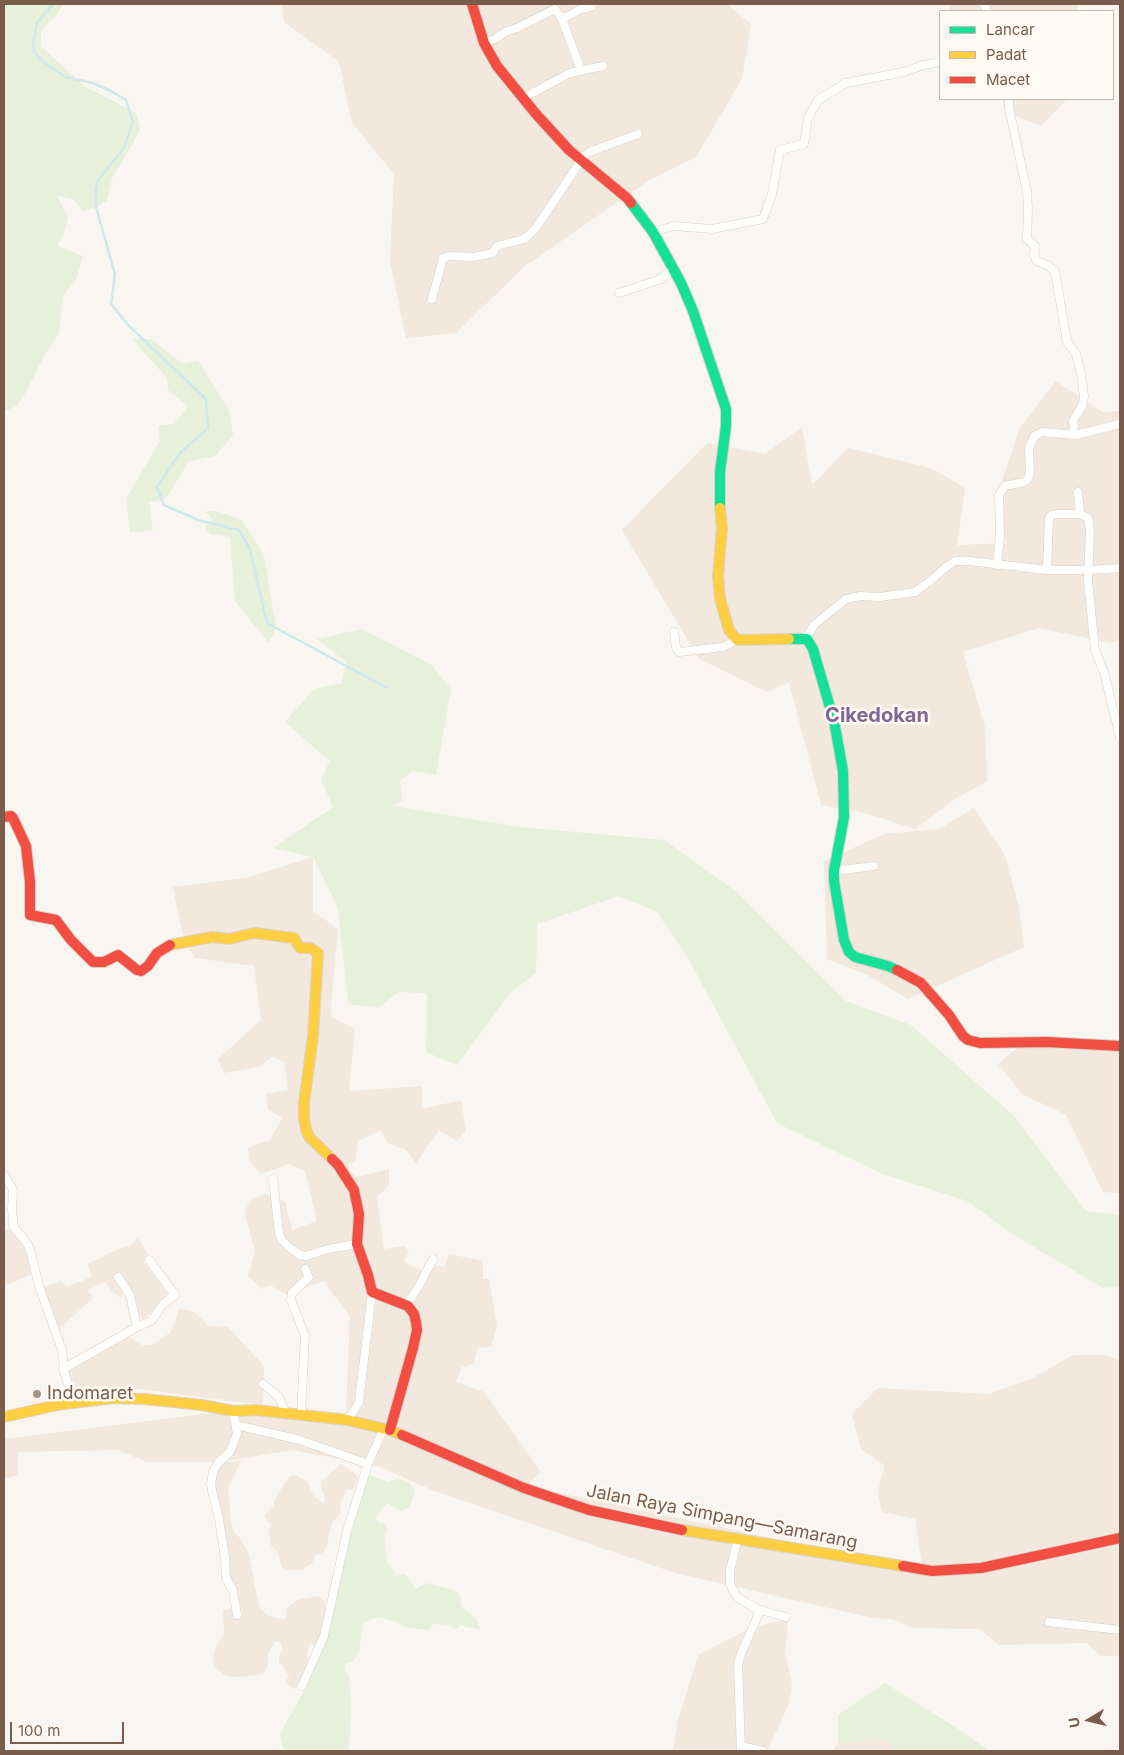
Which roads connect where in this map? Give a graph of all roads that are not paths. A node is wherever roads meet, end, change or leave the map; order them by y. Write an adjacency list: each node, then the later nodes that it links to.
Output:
1 (472, 4): 4 (street)
2 (591, 7): 3 (street)
3 (562, 19): 4 (street); 7 (street)
4 (484, 43): 8 (street)
5 (939, 62): 12 (street)
6 (603, 66): 7 (street)
7 (581, 70): 8 (street)
8 (523, 98): 11 (street)
9 (1009, 100): 17 (street)
10 (638, 134): 11 (street)
11 (580, 160): 12 (street); 15 (street)
12 (653, 232): 13 (street)
13 (673, 268): 14 (street); 26 (street)
14 (619, 293)
15 (432, 299)
16 (1120, 424): 17 (street)
17 (1075, 435): 20 (street)
18 (1078, 492): 19 (street)
19 (1080, 514): 22 (street); 23 (street)
20 (997, 565): 22 (street); 25 (street)
21 (1120, 568): 23 (street)
22 (1047, 570): 23 (street)
23 (1089, 570): 27 (street)
24 (674, 632): 26 (street)
25 (807, 639): 26 (street); 30 (street)
26 (737, 640)
27 (1120, 737)
28 (4, 817): 34 (street)
29 (874, 866): 30 (street)
30 (834, 871): 31 (street)
31 (1120, 1046)
32 (4, 1175): 42 (street)
33 (273, 1179): 34 (street)
34 (356, 1244): 39 (street)
35 (433, 1259): 40 (street)
36 (148, 1260): 41 (street)
37 (305, 1269): 47 (street)
38 (118, 1277): 41 (street)
39 (372, 1292): 40 (street); 49 (street)
40 (406, 1305): 51 (street)
41 (137, 1327): 42 (street)
42 (63, 1369): 44 (street)
43 (263, 1384): 46 (street)
44 (75, 1402): 45 (street, Jalan Raya Simpang—Samarang); 48 (street, Jalan Raya Simpang—Samarang)
45 (233, 1411): 46 (street, Jalan Raya Simpang—Samarang); 50 (street)
46 (286, 1413): 47 (street, Jalan Raya Simpang—Samarang)
47 (301, 1414): 49 (street, Jalan Raya Simpang—Samarang)
48 (4, 1417)
49 (347, 1420): 51 (street, Jalan Raya Simpang—Samarang)
50 (236, 1426): 52 (street); 56 (street)
51 (387, 1429): 52 (street); 53 (street, Jalan Raya Simpang—Samarang)
52 (368, 1464): 60 (street)
53 (734, 1537): 54 (street, Jalan Raya Simpang—Samarang); 55 (street)
54 (1120, 1538)
55 (757, 1609): 57 (street); 61 (street)
56 (238, 1615)
57 (786, 1617)
58 (1049, 1622): 59 (street)
59 (1120, 1630)
60 (302, 1686)
61 (741, 1749): 62 (street)
62 (763, 1751)

